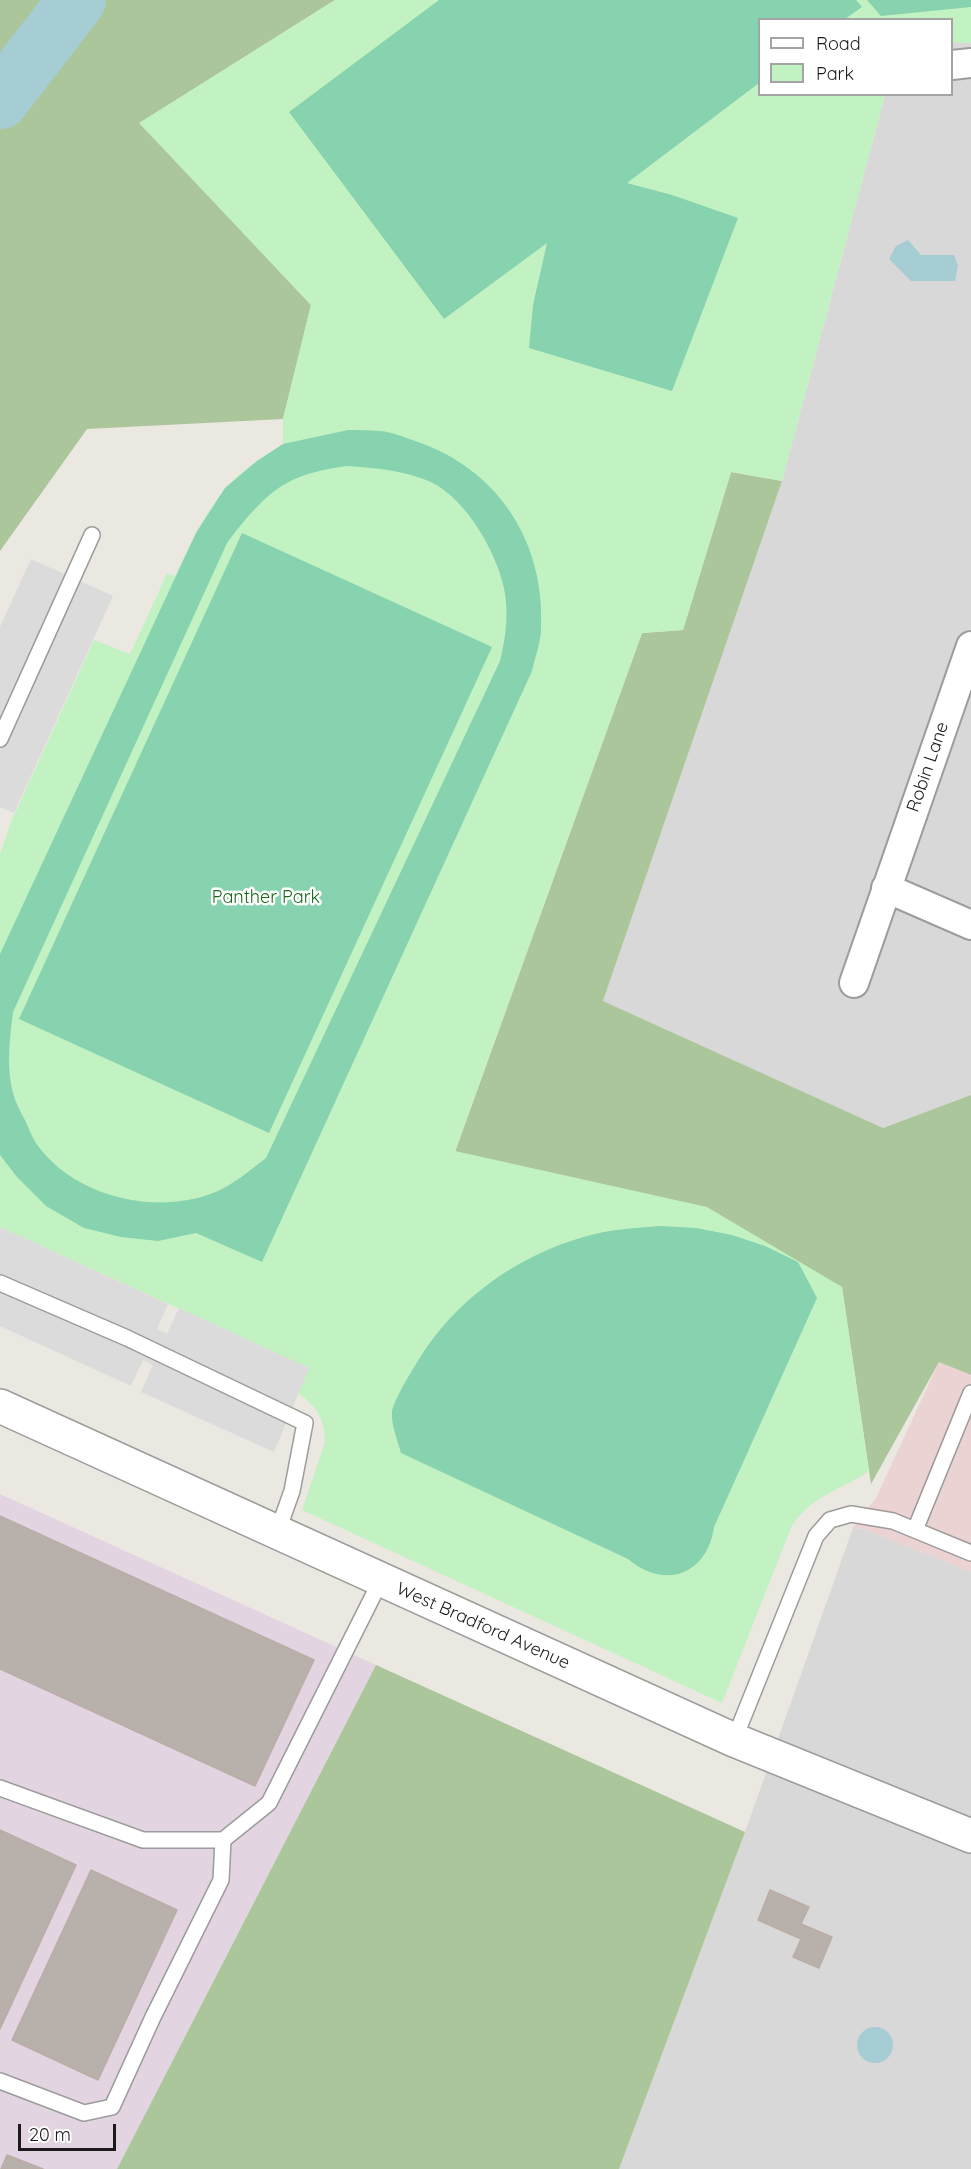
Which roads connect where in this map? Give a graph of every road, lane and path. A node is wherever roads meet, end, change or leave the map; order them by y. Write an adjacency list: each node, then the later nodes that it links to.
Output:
1 (971, 63): 2 (street)
2 (953, 65)
3 (92, 535): 5 (lane)
4 (971, 646): 6 (street, Robin Lane)
5 (0, 739)
6 (886, 888): 7 (street); 8 (street, Robin Lane)
7 (971, 926)
8 (854, 983)
9 (0, 1283): 13 (lane)
10 (971, 1393): 12 (lane)
11 (0, 1406): 13 (street, West Bradford Avenue)
12 (915, 1530): 14 (lane); 16 (lane)
13 (277, 1533): 15 (street, West Bradford Avenue)
14 (971, 1553)
15 (381, 1580): 16 (street, West Bradford Avenue); 19 (lane)
16 (734, 1740): 18 (street, West Bradford Avenue)
17 (0, 1788): 19 (lane)
18 (971, 1836)
19 (223, 1840): 20 (lane)
20 (0, 2081)

